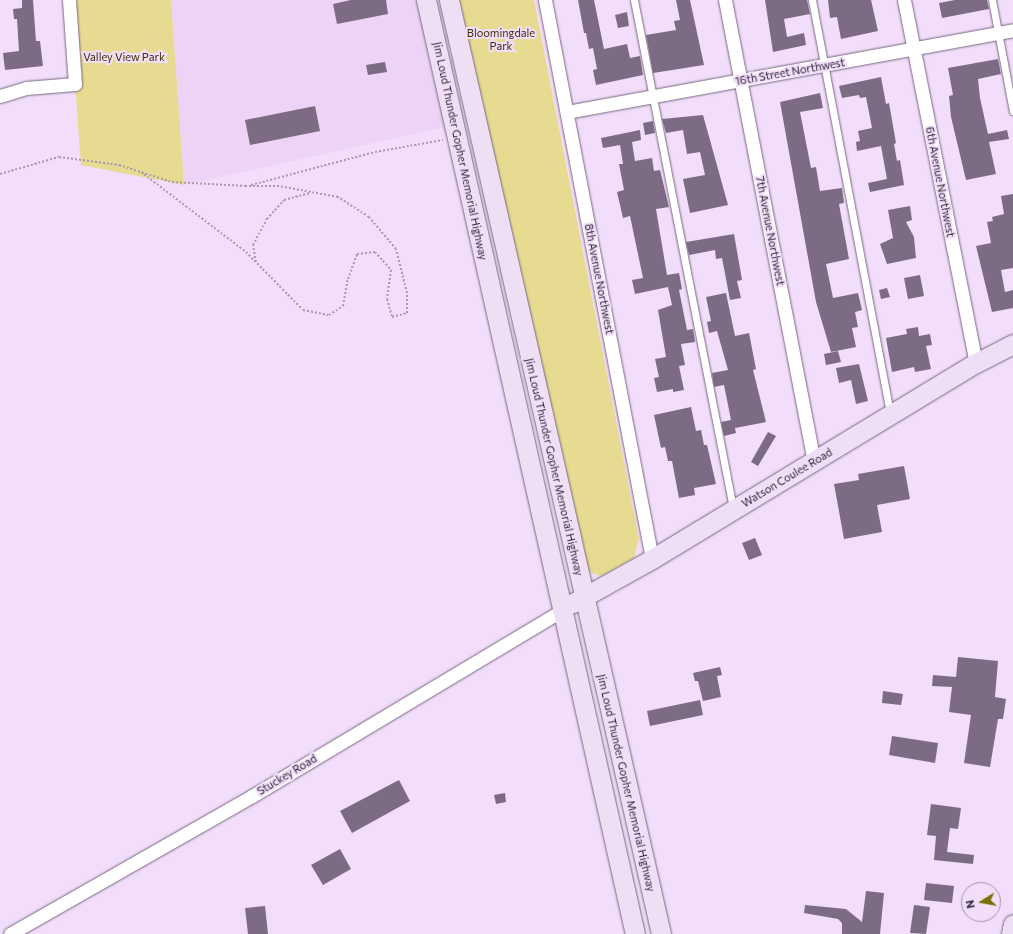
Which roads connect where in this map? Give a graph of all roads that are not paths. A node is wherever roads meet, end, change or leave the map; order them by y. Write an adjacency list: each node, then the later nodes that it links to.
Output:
1 (69, 0): 15 (street)
2 (426, 0): 26 (main road, Jim Loud Thunder Gopher Memorial Highway)
3 (449, 0): 25 (main road, Jim Loud Thunder Gopher Memorial Highway)
4 (545, 0): 18 (street, 8th Avenue Northwest)
5 (634, 0): 16 (lane)
6 (725, 0): 14 (street, 7th Avenue Northwest)
7 (812, 0): 13 (lane)
8 (904, 0): 12 (street, 6th Avenue Northwest)
9 (992, 0): 11 (lane)
10 (1013, 30): 11 (street, 16th Street Northwest)
11 (998, 33): 12 (street, 16th Street Northwest); 17 (lane)
12 (914, 50): 13 (street, 16th Street Northwest); 20 (street, 6th Avenue Northwest)
13 (825, 66): 14 (street, 16th Street Northwest); 21 (lane)
14 (740, 80): 16 (street, 16th Street Northwest); 22 (street, 7th Avenue Northwest)
15 (0, 96)
16 (652, 97): 18 (street, 16th Street Northwest); 23 (lane)
17 (1013, 111)
18 (567, 112): 24 (street, 8th Avenue Northwest)
19 (1013, 344): 20 (main road, Watson Coulee Road)
20 (976, 363): 21 (main road, Watson Coulee Road)
21 (890, 415): 22 (main road, Watson Coulee Road)
22 (814, 461): 23 (main road, Watson Coulee Road)
23 (733, 510): 24 (main road, Watson Coulee Road)
24 (652, 559): 25 (main road, Watson Coulee Road)
25 (583, 597): 26 (main road, Watson Coulee Road); 30 (main road, Jim Loud Thunder Gopher Memorial Highway)
26 (561, 611): 28 (street, Stuckey Road); 29 (main road, Jim Loud Thunder Gopher Memorial Highway)
27 (1013, 924): 31 (main road)
28 (10, 934)
29 (635, 934)
30 (661, 934)
31 (1011, 934)

